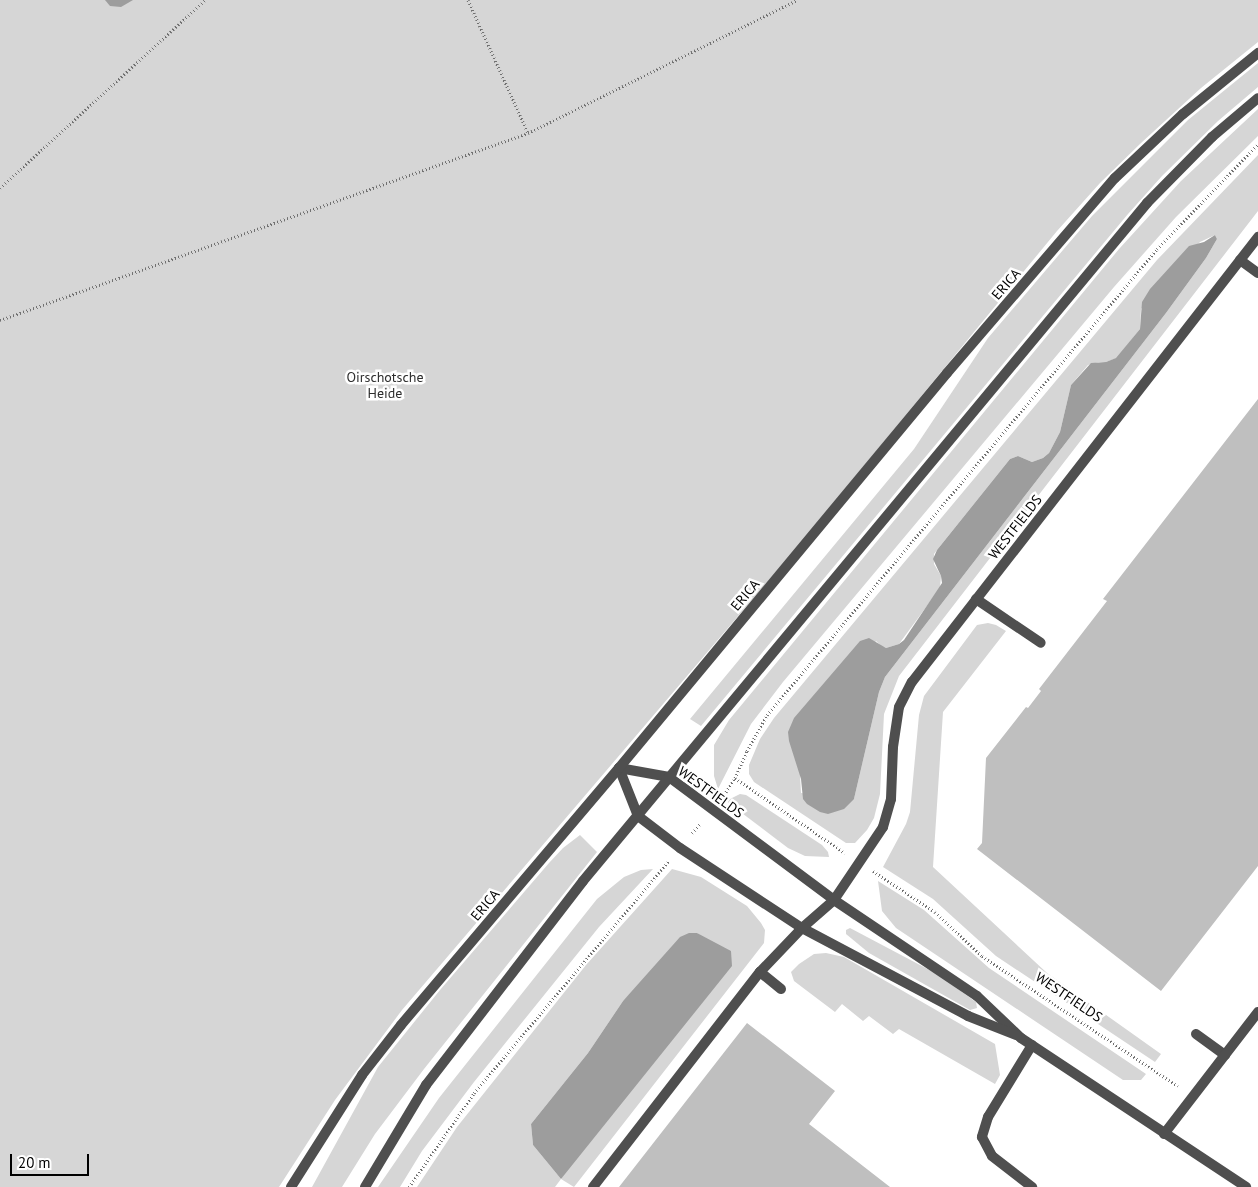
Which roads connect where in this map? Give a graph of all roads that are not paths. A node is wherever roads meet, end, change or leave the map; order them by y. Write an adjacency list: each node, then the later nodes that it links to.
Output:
1 (1258, 53): 8 (street, ERICA)
2 (1258, 98): 9 (street)
3 (1258, 237): 4 (street, WESTFIELDS)
4 (1240, 260): 5 (street); 6 (street, WESTFIELDS)
5 (1258, 273)
6 (976, 599): 7 (street); 11 (street, WESTFIELDS)
7 (1041, 643)
8 (619, 768): 9 (street, WESTFIELDS); 10 (street); 21 (street, ERICA)
9 (669, 777): 10 (street); 11 (street, WESTFIELDS)
10 (638, 816): 12 (street, WESTFIELDS); 22 (street)
11 (834, 900): 12 (street, WESTFIELDS); 17 (street, WESTFIELDS)
12 (802, 928): 13 (street); 17 (street, WESTFIELDS)
13 (760, 972): 14 (street); 23 (street)
14 (781, 989)
15 (1258, 1012): 19 (street)
16 (1196, 1034): 19 (street)
17 (1021, 1038): 18 (street, WESTFIELDS)
18 (1032, 1045): 20 (street, WESTFIELDS); 24 (street)
19 (1224, 1055): 20 (street)
20 (1164, 1134): 25 (street, WESTFIELDS)
21 (291, 1187)
22 (365, 1187)
23 (593, 1187)
24 (1032, 1187)
25 (1246, 1187)

